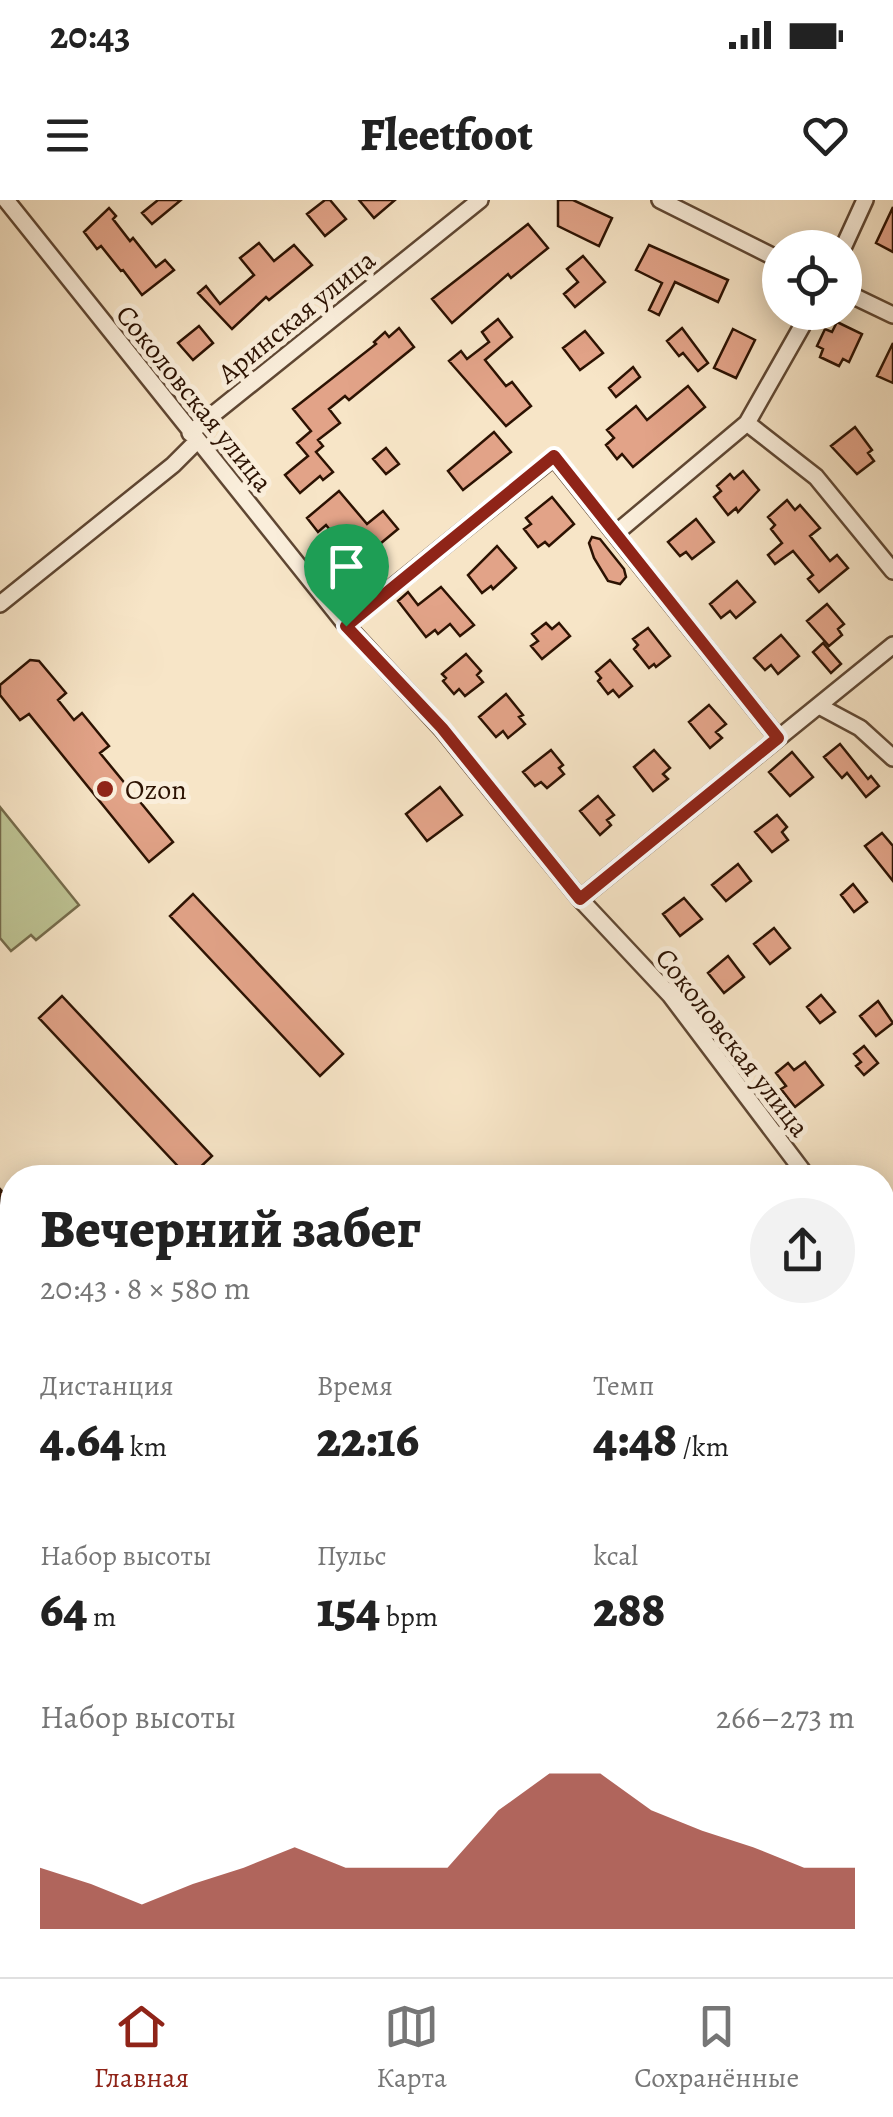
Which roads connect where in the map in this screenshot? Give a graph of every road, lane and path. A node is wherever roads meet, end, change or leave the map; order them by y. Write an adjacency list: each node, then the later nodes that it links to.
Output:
1 (6, 200): 11 (street, Соколовская улица)
2 (480, 200): 11 (street, Аринская улица)
3 (660, 200): 6 (street)
4 (865, 200): 5 (street)
5 (851, 230)
6 (762, 251)
7 (862, 300): 8 (street)
8 (893, 315)
9 (800, 330): 10 (street)
10 (747, 423): 12 (street); 13 (street)
11 (194, 437): 14 (street, Аринская улица); 15 (street, Соколовская улица)
12 (616, 533): 15 (street); 18 (street)
13 (893, 570)
14 (0, 604)
15 (346, 626): 20 (street, Соколовская улица)
16 (893, 644): 17 (street)
17 (818, 706): 18 (street); 19 (street)
18 (778, 738): 20 (street)
19 (893, 758)
20 (580, 899): 21 (street, Соколовская улица)
21 (798, 1165)

